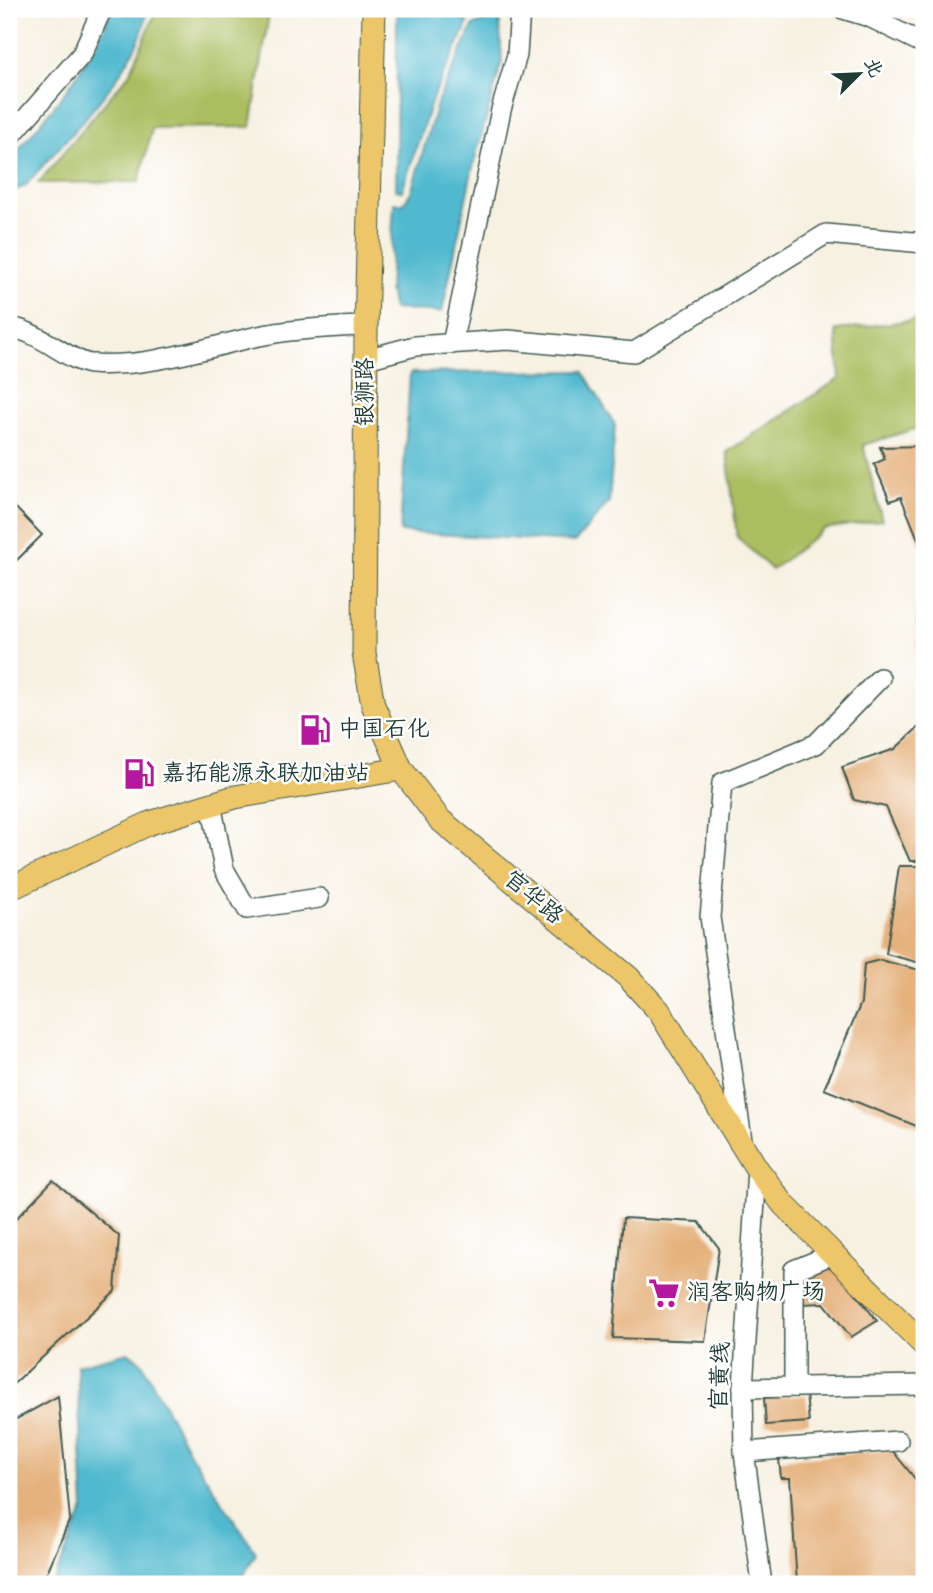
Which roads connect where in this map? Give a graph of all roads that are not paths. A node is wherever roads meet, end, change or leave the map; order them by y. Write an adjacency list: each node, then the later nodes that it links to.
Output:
1 (102, 9): 6 (street)
2 (374, 9): 8 (main road, 银狮路)
3 (520, 9): 10 (street)
4 (844, 9): 5 (street)
5 (924, 44)
6 (9, 138)
7 (924, 243): 10 (street)
8 (366, 326): 9 (street); 11 (main road, 银狮路)
9 (9, 327)
10 (452, 344): 11 (street)
11 (366, 359): 13 (main road, 银狮路)
12 (880, 678): 17 (street)
13 (401, 769): 14 (main road); 17 (main road, 官华路)
14 (211, 804): 15 (main road); 16 (street)
15 (9, 889)
16 (319, 898)
17 (742, 1140): 18 (main road, 官华路)
18 (757, 1169): 19 (main road, 官华路); 23 (street, 官黄线)
19 (833, 1254): 20 (main road, 官华路); 22 (street)
20 (924, 1345)
21 (924, 1385): 22 (street)
22 (794, 1387): 23 (street)
23 (743, 1388): 25 (street, 官黄线)
24 (898, 1441): 25 (street)
25 (744, 1452): 26 (street, 官黄线)
26 (762, 1584)

